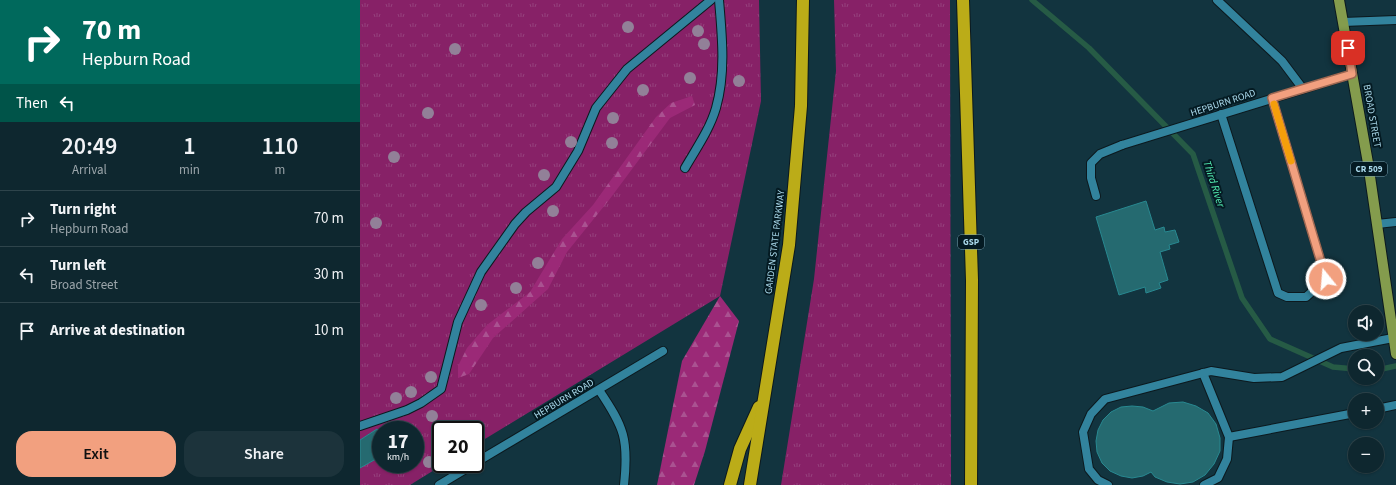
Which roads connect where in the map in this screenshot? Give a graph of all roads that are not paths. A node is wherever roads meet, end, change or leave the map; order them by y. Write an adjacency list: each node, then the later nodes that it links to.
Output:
1 (711, 0): 25 (street)
2 (719, 0): 13 (street)
3 (803, 0): 21 (highway, GARDEN STATE PARKWAY)
4 (963, 0): 33 (highway, GSP)
5 (1217, 0): 10 (street)
6 (1339, 0): 8 (main road, BROAD STREET / CR 509)
7 (1396, 20): 8 (street)
8 (1343, 22): 9 (main road, BROAD STREET / CR 509)
9 (1352, 74): 10 (street, HEPBURN ROAD); 16 (main road, BROAD STREET / CR 509)
10 (1303, 89): 11 (street, HEPBURN ROAD)
11 (1272, 98): 12 (street, HEPBURN ROAD); 12 (street)
12 (1221, 114): 14 (street, HEPBURN ROAD)
13 (685, 168)
14 (1096, 196)
15 (1396, 222): 16 (street)
16 (1377, 224): 17 (main road, BROAD STREET / CR 509)
17 (1395, 347): 19 (street)
18 (663, 351): 20 (street, HEPBURN ROAD)
19 (1203, 374): 26 (street); 34 (street)
20 (599, 390): 27 (street, HEPBURN ROAD); 30 (street)
21 (766, 392): 31 (highway); 32 (highway, GARDEN STATE PARKWAY)
22 (1396, 406): 23 (street)
23 (1384, 408)
24 (1348, 414): 26 (street)
25 (360, 426)
26 (1229, 437): 35 (street)
27 (484, 458)
28 (459, 473): 29 (street, HEPBURN ROAD)
29 (439, 485)
30 (624, 485)
31 (730, 485)
32 (750, 485)
33 (971, 485)
34 (1108, 485)
35 (1204, 485)

